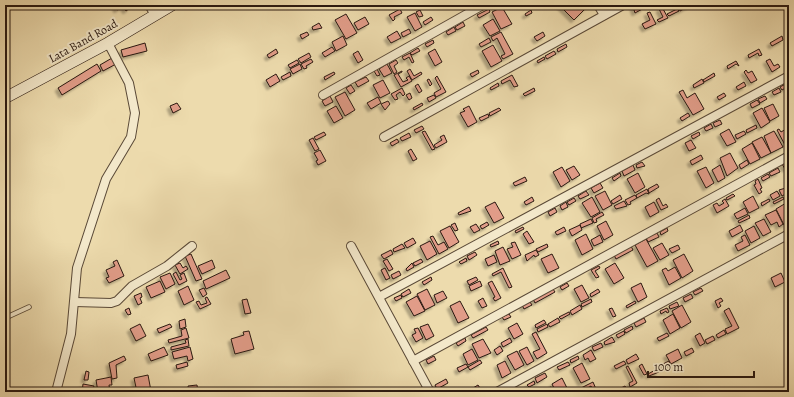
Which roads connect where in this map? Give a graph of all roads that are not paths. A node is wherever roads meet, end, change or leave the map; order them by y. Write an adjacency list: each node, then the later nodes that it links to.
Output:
1 (149, 5): 6 (street)
2 (172, 5): 6 (main road, Lata Band Road)
3 (483, 5): 10 (street)
4 (598, 5): 7 (street)
5 (622, 5): 7 (street)
6 (155, 15): 8 (main road, Lata Band Road)
7 (604, 15): 12 (street)
8 (108, 43): 11 (main road, Lata Band Road); 18 (street)
9 (789, 76): 17 (street)
10 (323, 95)
11 (5, 98)
12 (384, 137)
13 (789, 156): 21 (street)
14 (789, 234): 24 (street)
15 (192, 246): 18 (street)
16 (351, 246): 17 (street)
17 (379, 297): 21 (street)
18 (75, 302): 22 (street)
19 (29, 307): 20 (lane)
20 (5, 318)
21 (413, 361): 23 (street)
22 (56, 392)
23 (430, 392)
24 (497, 392)

